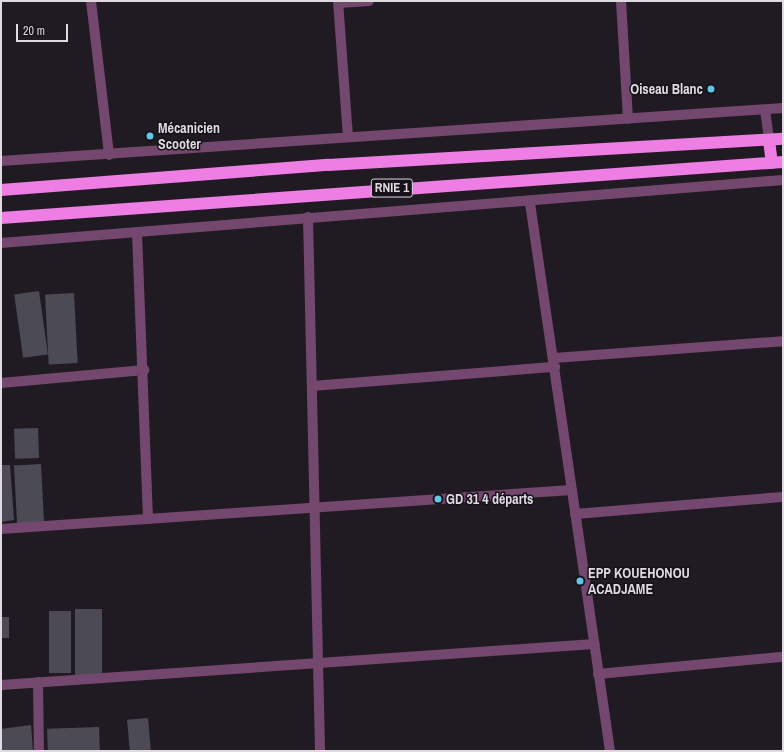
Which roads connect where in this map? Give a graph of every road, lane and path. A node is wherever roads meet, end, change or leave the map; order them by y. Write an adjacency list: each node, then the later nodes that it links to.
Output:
1 (92, 1): 11 (street)
2 (369, 1): 4 (street)
3 (621, 1): 7 (street)
4 (338, 2): 8 (street)
5 (783, 108): 6 (street)
6 (765, 110): 7 (street); 10 (street)
7 (628, 119): 8 (street)
8 (348, 137): 11 (street)
9 (783, 139): 10 (highway, RNIE 1)
10 (769, 140): 13 (highway); 15 (highway, RNIE 1)
11 (110, 155): 12 (street)
12 (1, 161)
13 (778, 162): 14 (street); 18 (highway, RNIE 1)
14 (779, 181): 16 (street)
15 (1, 190)
16 (530, 202): 17 (street); 22 (street)
17 (308, 217): 19 (street); 25 (street)
18 (1, 218)
19 (136, 233): 20 (street); 23 (street)
20 (1, 243)
21 (783, 341): 22 (street)
22 (554, 362): 25 (street); 26 (street)
23 (144, 370): 24 (street); 30 (street)
24 (1, 383)
25 (312, 386): 28 (street)
26 (572, 490): 28 (street); 29 (street)
27 (783, 497): 29 (street)
28 (314, 508): 30 (street); 34 (street)
29 (575, 514): 32 (street)
30 (148, 519): 31 (street)
31 (1, 529)
32 (594, 644): 34 (street); 35 (street)
33 (783, 656): 35 (street)
34 (318, 663): 36 (street); 39 (street)
35 (598, 674): 40 (street)
36 (38, 682): 37 (street); 38 (street)
37 (1, 685)
38 (39, 751)
39 (320, 751)
40 (610, 751)

